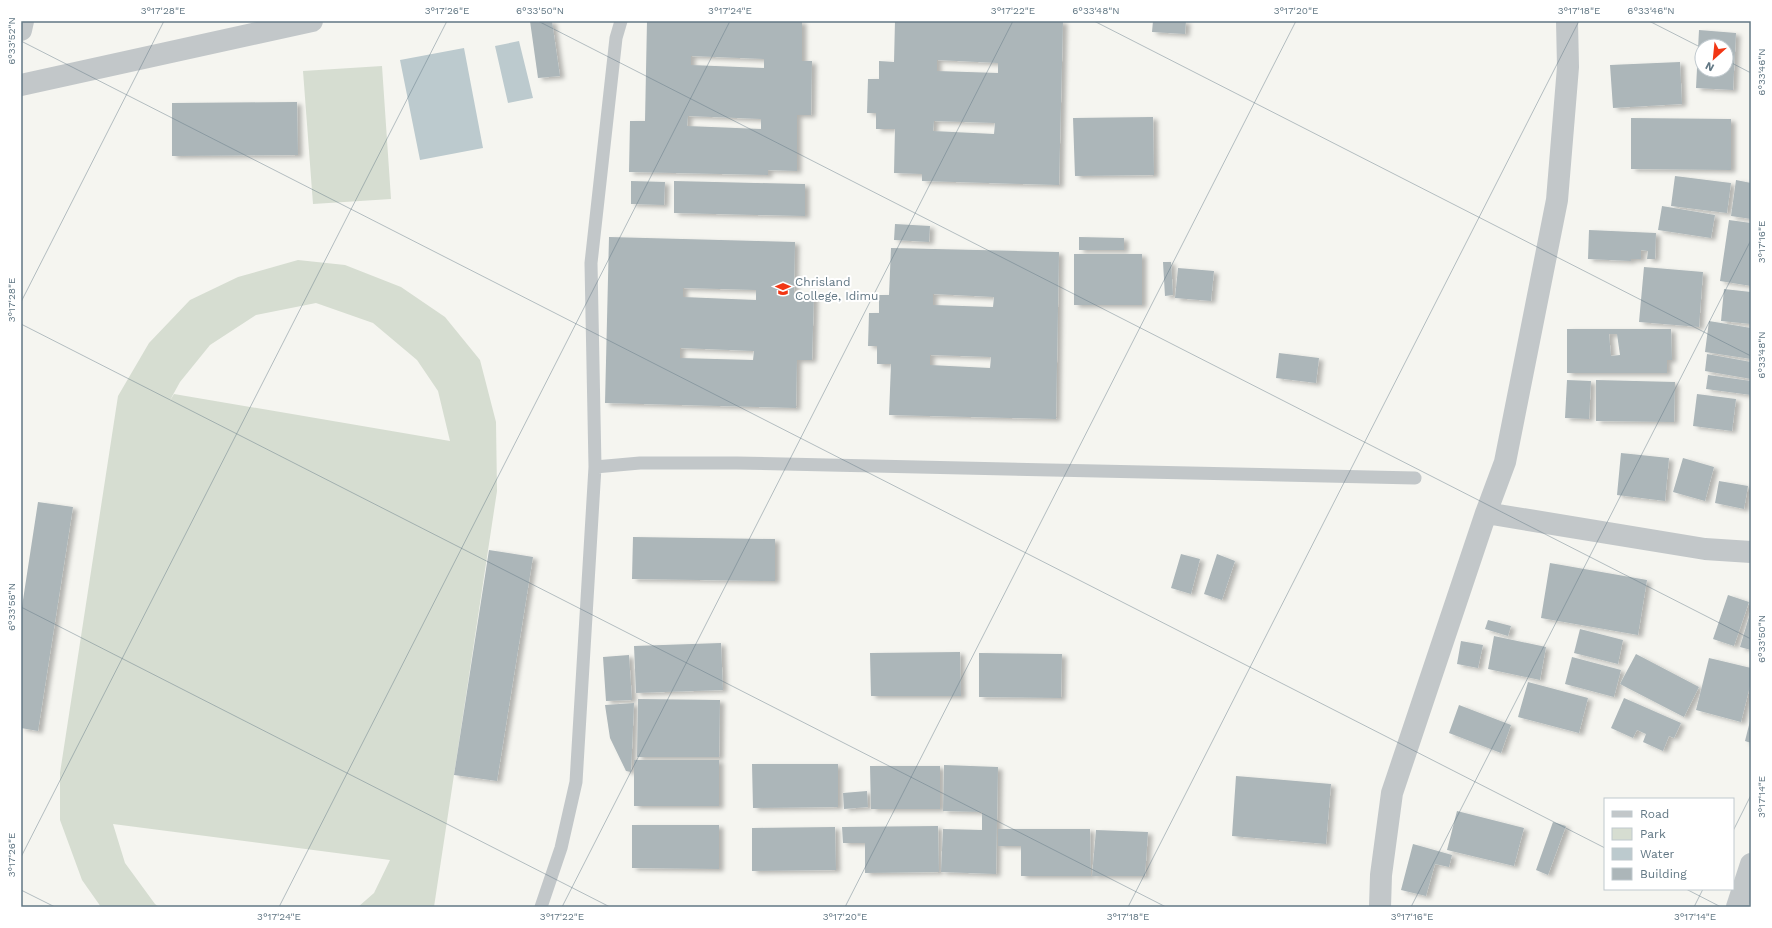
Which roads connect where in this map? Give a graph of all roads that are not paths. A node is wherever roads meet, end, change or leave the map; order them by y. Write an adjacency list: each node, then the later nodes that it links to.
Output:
1 (22, 21): 5 (street)
2 (312, 21): 6 (street)
3 (620, 21): 7 (lane)
4 (1567, 21): 9 (street)
5 (21, 30)
6 (21, 85)
7 (594, 467): 8 (lane); 12 (lane)
8 (1415, 478)
9 (1486, 512): 10 (street); 13 (street)
10 (1751, 552)
11 (1751, 864): 14 (street)
12 (541, 907)
13 (1380, 907)
14 (1737, 907)

